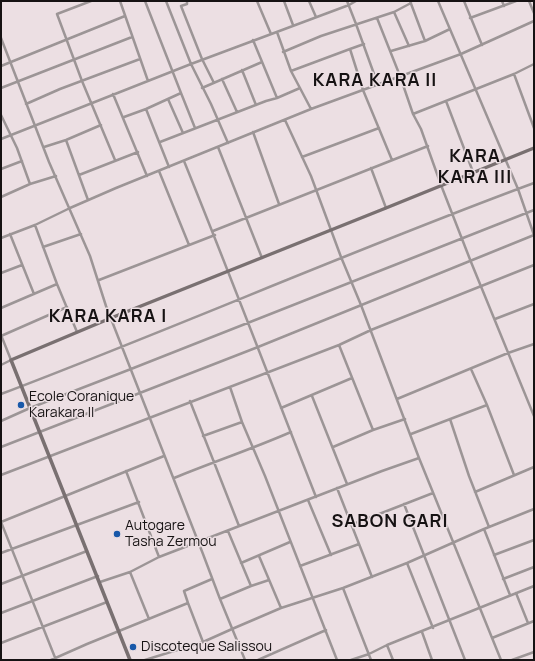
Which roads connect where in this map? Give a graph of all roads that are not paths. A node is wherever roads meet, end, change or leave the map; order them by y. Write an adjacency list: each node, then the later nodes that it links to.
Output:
1 (91, 1): 33 (street)
2 (120, 1): 21 (street)
3 (145, 1): 52 (street)
4 (166, 1): 48 (street)
5 (187, 1): 44 (street)
6 (257, 1): 30 (street)
7 (284, 1): 27 (street)
8 (309, 1): 22 (street)
9 (347, 1): 17 (street)
10 (356, 1): 17 (street)
11 (438, 1): 28 (street)
12 (464, 1): 24 (street)
13 (502, 1): 18 (street)
14 (516, 1): 18 (street)
15 (529, 1): 20 (street)
16 (411, 2): 19 (street); 35 (street)
17 (349, 5): 22 (street); 26 (street)
18 (504, 6): 24 (street)
19 (394, 12): 23 (street); 38 (street)
20 (534, 13)
21 (125, 16): 31 (street); 33 (street)
22 (316, 17): 27 (street)
23 (378, 18): 26 (street); 40 (street)
24 (470, 18): 37 (street)
25 (534, 21): 37 (street)
26 (356, 24): 36 (street); 41 (street)
27 (293, 25): 29 (street)
28 (450, 29): 35 (street); 42 (street)
29 (276, 32): 30 (street); 41 (street)
30 (271, 34): 34 (street)
31 (132, 37): 43 (street); 45 (street)
32 (1, 39): 46 (street)
33 (67, 40): 45 (street); 46 (street)
34 (253, 40): 44 (street); 47 (street)
35 (425, 41): 38 (street)
36 (364, 44): 39 (street); 61 (street)
37 (482, 45): 42 (street)
38 (409, 46): 40 (street)
39 (350, 49): 53 (street); 66 (street)
40 (391, 51): 55 (street)
41 (284, 52): 53 (street)
42 (461, 54): 55 (street); 65 (street)
43 (140, 59): 57 (street); 58 (street)
44 (202, 59): 48 (street); 60 (street)
45 (74, 60): 57 (street); 59 (street)
46 (11, 62): 50 (street); 59 (street)
47 (262, 62): 51 (street); 69 (street)
48 (191, 64): 52 (street); 63 (street)
49 (534, 64): 54 (street)
50 (1, 66)
51 (242, 70): 56 (street); 74 (street)
52 (173, 71): 58 (street); 67 (street)
53 (291, 71): 64 (street)
54 (514, 74): 65 (street); 87 (street)
55 (400, 76): 61 (street); 78 (street)
56 (222, 79): 60 (street); 77 (street)
57 (82, 81): 72 (street); 73 (street)
58 (148, 81): 68 (street)
59 (17, 82): 62 (street); 73 (street)
60 (214, 83): 63 (street)
61 (378, 85): 66 (street)
62 (1, 88)
63 (202, 88): 81 (street)
64 (300, 88): 69 (street); 76 (street)
65 (476, 88): 71 (street); 101 (street)
66 (364, 90): 76 (street); 86 (street)
67 (181, 93): 70 (street); 85 (street)
68 (113, 94): 72 (street); 80 (street)
69 (276, 98): 74 (street)
70 (168, 99): 75 (street); 89 (street)
71 (446, 101): 78 (street); 110 (street)
72 (91, 103): 83 (street); 84 (street)
73 (26, 104): 83 (street)
74 (256, 105): 77 (street)
75 (146, 109): 80 (street); 93 (street)
76 (311, 109): 82 (street)
77 (236, 112): 81 (street)
78 (413, 114): 95 (street)
79 (1, 115): 90 (street)
80 (124, 117): 99 (street)
81 (217, 120): 85 (street); 94 (street)
82 (285, 120): 88 (street); 100 (street)
83 (35, 125): 90 (street); 96 (street)
84 (101, 125): 92 (street); 102 (street)
85 (195, 128): 89 (street)
86 (379, 128): 100 (street); 103 (street)
87 (534, 128)
88 (253, 132): 94 (street); 121 (street)
89 (183, 133): 93 (street)
90 (10, 136): 91 (street); 104 (street)
91 (1, 139)
92 (66, 140): 96 (street); 111 (street)
93 (160, 142): 106 (street)
94 (228, 143): 97 (street)
95 (428, 146): 103 (street); 116 (street)
96 (44, 147): 112 (street)
97 (218, 147): 105 (street); 127 (street)
98 (534, 148): 101 (street)
99 (138, 152): 102 (street); 113 (street)
100 (302, 157): 118 (street)
101 (505, 159): 110 (street); 117 (street)
102 (115, 160): 111 (street)
103 (392, 160): 107 (street)
104 (22, 161): 108 (street); 115 (street)
105 (184, 161): 106 (street); 130 (street)
106 (169, 167): 109 (street)
107 (371, 168): 118 (street); 123 (street)
108 (1, 169)
109 (159, 171): 113 (street); 136 (street)
110 (473, 172): 116 (street)
111 (79, 175): 120 (street)
112 (56, 176): 115 (street); 122 (street)
113 (147, 176): 120 (street)
114 (534, 183): 117 (street)
115 (30, 184): 119 (street)
116 (441, 185): 123 (street); 126 (street)
117 (518, 189): 125 (street); 126 (street)
118 (317, 190): 121 (street); 129 (street)
119 (1, 197)
120 (88, 200): 122 (street)
121 (280, 204): 127 (street)
122 (70, 208): 128 (street); 132 (street)
123 (386, 208): 129 (street)
124 (534, 210): 125 (street)
125 (526, 213): 135 (street); 140 (street)
126 (453, 214): 135 (street); 138 (street)
127 (247, 217): 130 (street); 139 (street)
128 (35, 225): 131 (street); 137 (street)
129 (331, 230): 138 (street); 139 (street)
130 (213, 231): 133 (street)
131 (10, 234): 134 (street); 141 (street)
132 (81, 234): 137 (street); 145 (street)
133 (214, 235): 136 (street); 143 (street)
134 (1, 238)
135 (462, 238): 140 (street); 146 (street)
136 (189, 245): 145 (street)
137 (43, 247): 147 (street)
138 (341, 257): 146 (street); 150 (street)
139 (262, 258): 143 (street)
140 (471, 262): 148 (street); 152 (street)
141 (22, 265): 144 (street); 149 (street)
142 (534, 265): 148 (street)
143 (228, 272): 150 (street); 155 (street)
144 (1, 273)
145 (99, 280): 155 (street)
146 (352, 282): 152 (street); 157 (street)
147 (56, 284): 149 (street); 153 (street)
148 (481, 286): 156 (street); 158 (street)
149 (34, 294): 154 (street)
150 (239, 299): 157 (street); 162 (street)
151 (534, 304): 156 (street)
152 (361, 305): 158 (street); 164 (street)
153 (67, 307): 159 (street); 160 (street)
154 (1, 308)
155 (111, 318): 159 (street); 162 (street)
156 (495, 319): 165 (street)
157 (248, 323): 164 (street); 169 (street)
158 (371, 330): 163 (street); 177 (street)
159 (77, 333): 166 (street)
160 (1, 335): 166 (street)
161 (534, 344): 165 (street)
162 (122, 345): 169 (street); 172 (street)
163 (339, 345): 170 (street); 171 (street)
164 (258, 347): 170 (street); 174 (street)
165 (508, 353): 168 (street); 182 (street)
166 (12, 360): 167 (street); 172 (street)
167 (1, 365)
168 (471, 369): 177 (street); 179 (street)
169 (131, 370): 174 (street); 180 (street)
170 (267, 372): 173 (street); 181 (street)
171 (352, 378): 176 (street); 188 (street)
172 (22, 386): 175 (street); 180 (street)
173 (230, 387): 178 (street); 187 (street)
174 (140, 393): 183 (street); 190 (street)
175 (1, 394)
176 (312, 396): 181 (street); 193 (street)
177 (397, 399): 184 (street)
178 (190, 401): 183 (street); 192 (street)
179 (488, 406): 185 (street); 203 (street)
180 (30, 408): 186 (street); 190 (street)
181 (282, 408): 189 (street)
182 (534, 416)
183 (151, 418): 196 (street); 197 (street)
184 (405, 419): 188 (street); 191 (street)
185 (450, 419): 191 (street); 207 (street)
186 (1, 421)
187 (242, 422): 192 (street); 195 (street)
188 (373, 430): 193 (street)
189 (291, 432): 195 (street); 210 (street)
190 (40, 433): 194 (street); 197 (street)
191 (411, 434): 198 (street)
192 (203, 436): 199 (street)
193 (332, 446): 205 (street)
194 (1, 447)
195 (253, 449): 199 (street); 215 (street)
196 (164, 456): 201 (street); 204 (street)
197 (49, 457): 202 (street); 209 (street)
198 (419, 458): 205 (street); 208 (street)
199 (213, 462): 204 (street); 219 (street)
200 (534, 467): 203 (street)
201 (126, 471): 209 (street); 212 (street)
202 (1, 475)
203 (514, 475): 207 (street)
204 (174, 478): 224 (street)
205 (347, 484): 206 (street)
206 (337, 488): 210 (street); 218 (street)
207 (475, 492): 220 (street)
208 (433, 493): 213 (street); 226 (street)
209 (65, 496): 216 (street); 217 (street)
210 (316, 497): 211 (street)
211 (308, 500): 215 (street); 231 (street)
212 (138, 502): 217 (street); 235 (street)
213 (404, 504): 218 (street); 234 (street)
214 (534, 509): 220 (street)
215 (278, 511): 219 (street); 225 (street)
216 (1, 522): 228 (street)
217 (77, 524): 228 (street); 229 (street)
218 (351, 525): 227 (street)
219 (239, 526): 222 (street)
220 (489, 527): 221 (street)
221 (484, 529): 226 (street); 232 (street)
222 (228, 531): 224 (street); 236 (street)
223 (534, 540): 232 (street)
224 (199, 542): 235 (street); 244 (street)
225 (290, 542): 233 (street); 238 (street)
226 (453, 542): 234 (street); 260 (street)
227 (359, 544): 231 (street); 243 (street)
228 (12, 549): 230 (street); 241 (street)
229 (87, 551): 241 (street); 242 (street)
230 (1, 553)
231 (331, 555): 238 (street)
232 (494, 555): 245 (street)
233 (259, 556): 236 (street); 246 (street)
234 (425, 556): 237 (street); 263 (street)
235 (159, 558): 240 (street)
236 (241, 563): 249 (street)
237 (407, 563): 243 (street); 267 (street)
238 (300, 566): 254 (street)
239 (534, 567): 245 (street)
240 (130, 572): 247 (street); 262 (street)
241 (23, 575): 248 (street); 256 (street)
242 (98, 576): 247 (street); 256 (street)
243 (372, 576): 251 (street)
244 (212, 579): 255 (street); 258 (street)
245 (504, 579): 253 (street)
246 (270, 580): 249 (street); 259 (street)
247 (100, 582): 257 (street)
248 (1, 584)
249 (251, 586): 255 (street)
250 (534, 586): 252 (street)
251 (343, 588): 254 (street); 277 (street)
252 (516, 593): 253 (street); 265 (street)
253 (510, 595): 260 (street)
254 (313, 598): 259 (street); 269 (street)
255 (220, 599): 268 (street)
256 (32, 600): 261 (street); 266 (street)
257 (108, 602): 266 (street); 270 (street)
258 (188, 603): 262 (street); 273 (street)
259 (281, 608): 268 (street)
260 (479, 608): 263 (street); 272 (street)
261 (1, 613)
262 (149, 619): 270 (street)
263 (450, 620): 267 (street); 290 (street)
264 (534, 621): 265 (street)
265 (528, 624): 272 (street)
266 (42, 626): 274 (street); 278 (street)
267 (433, 628): 271 (street)
268 (232, 629): 273 (street); 283 (street)
269 (326, 630): 284 (street); 285 (street)
270 (120, 632): 278 (street); 281 (street)
271 (422, 632): 275 (street); 289 (street)
272 (492, 638): 291 (street)
273 (203, 642): 279 (street)
274 (1, 643)
275 (387, 645): 277 (street); 288 (street)
276 (534, 652): 292 (street)
277 (369, 654): 286 (street); 287 (street)
278 (56, 659): 280 (street)
279 (154, 659): 282 (street)
280 (51, 660)
281 (130, 660)
282 (146, 660)
283 (245, 660)
284 (258, 660)
285 (337, 660)
286 (351, 660)
287 (371, 660)
288 (393, 660)
289 (432, 660)
290 (465, 660)
291 (501, 660)
292 (512, 660)

